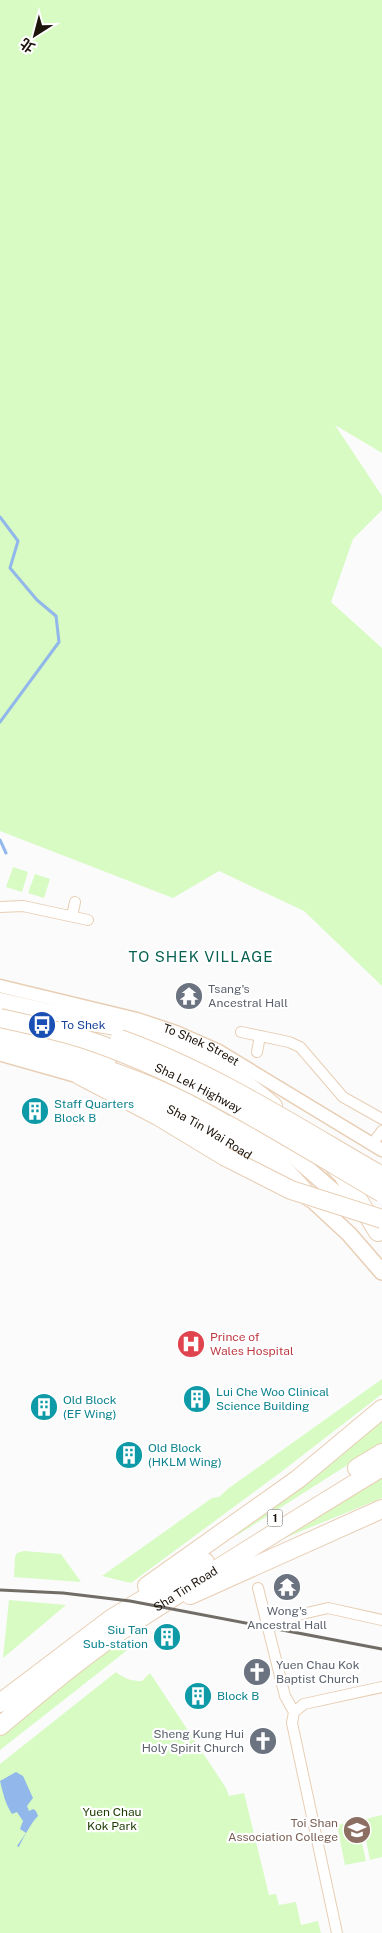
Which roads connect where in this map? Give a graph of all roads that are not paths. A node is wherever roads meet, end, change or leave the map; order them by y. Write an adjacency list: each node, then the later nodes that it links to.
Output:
1 (75, 902): 3 (street)
2 (0, 907): 3 (street)
3 (72, 916): 4 (street)
4 (88, 920)
5 (0, 986): 18 (street, To Shek Street)
6 (0, 1002): 8 (highway, Sha Lek Highway)
7 (0, 1018): 20 (highway, Sha Lek Highway, bridge)
8 (71, 1018): 19 (highway, Sha Lek Highway, bridge); 22 (highway)
9 (0, 1029): 22 (main road)
10 (241, 1032): 11 (street)
11 (260, 1036): 13 (street); 16 (street)
12 (0, 1037): 21 (highway)
13 (256, 1052)
14 (0, 1053): 15 (main road, Sha Tin Wai Road)
15 (80, 1075): 21 (main road, Sha Tin Wai Road); 22 (highway, bridge)
16 (382, 1119)
17 (382, 1131): 18 (street)
18 (377, 1147)
19 (382, 1176)
20 (382, 1193)
21 (310, 1198): 23 (main road, Sha Tin Wai Road)
22 (381, 1229)
23 (382, 1272)
24 (382, 1410): 30 (highway)
25 (382, 1453): 30 (highway, Sha Tin Road / 1)
26 (382, 1467): 29 (highway, Sha Tin Road / 1)
27 (382, 1509): 29 (highway)
28 (258, 1588): 32 (street)
29 (152, 1611): 36 (highway, Sha Tin Road / 1)
30 (111, 1619): 34 (highway, Sha Tin Road / 1)
31 (382, 1620): 32 (street)
32 (268, 1622): 35 (street)
33 (382, 1687): 35 (street)
34 (0, 1703)
35 (294, 1712): 37 (street)
36 (0, 1726)
37 (337, 1933)

